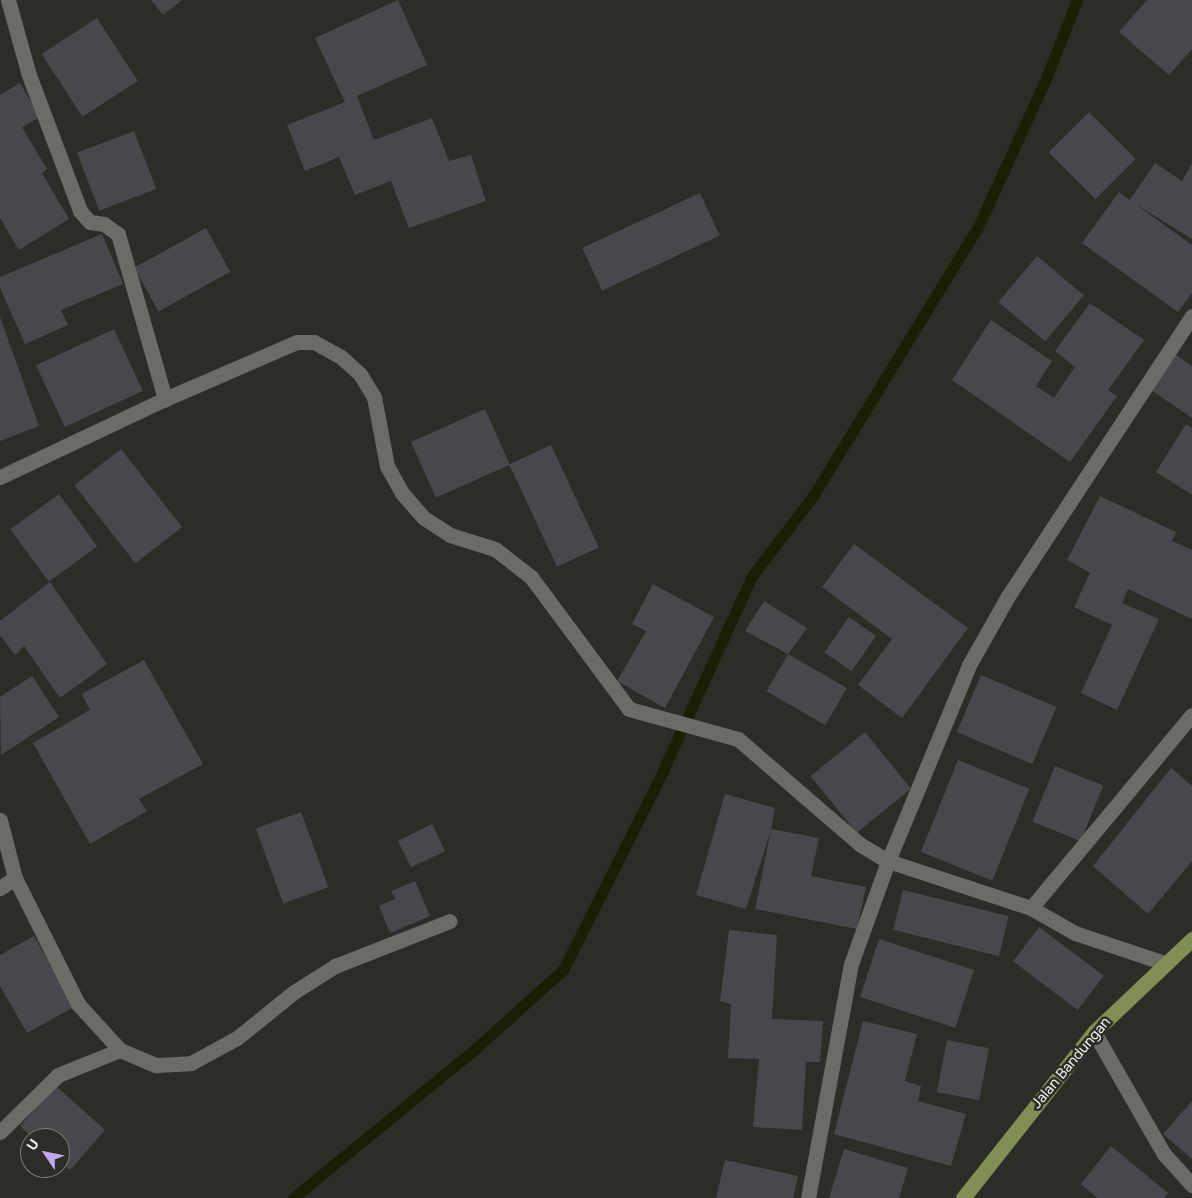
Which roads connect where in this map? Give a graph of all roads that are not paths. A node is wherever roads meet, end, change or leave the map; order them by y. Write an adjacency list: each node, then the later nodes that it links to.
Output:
1 (8, 0): 3 (street)
2 (1192, 316): 7 (street)
3 (165, 399): 4 (street); 7 (street)
4 (0, 477)
5 (1192, 715): 10 (street)
6 (0, 820): 8 (street)
7 (888, 861): 10 (street); 18 (street)
8 (15, 878): 9 (street); 15 (street)
9 (0, 888)
10 (1031, 908): 13 (street)
11 (450, 921): 15 (street)
12 (1192, 939): 13 (main road, Jalan Bandungan)
13 (1164, 963): 14 (main road, Jalan Bandungan)
14 (1094, 1032): 17 (street); 19 (main road, Jalan Bandungan)
15 (120, 1050): 16 (street)
16 (0, 1132)
17 (1192, 1185)
18 (808, 1198)
19 (963, 1198)

